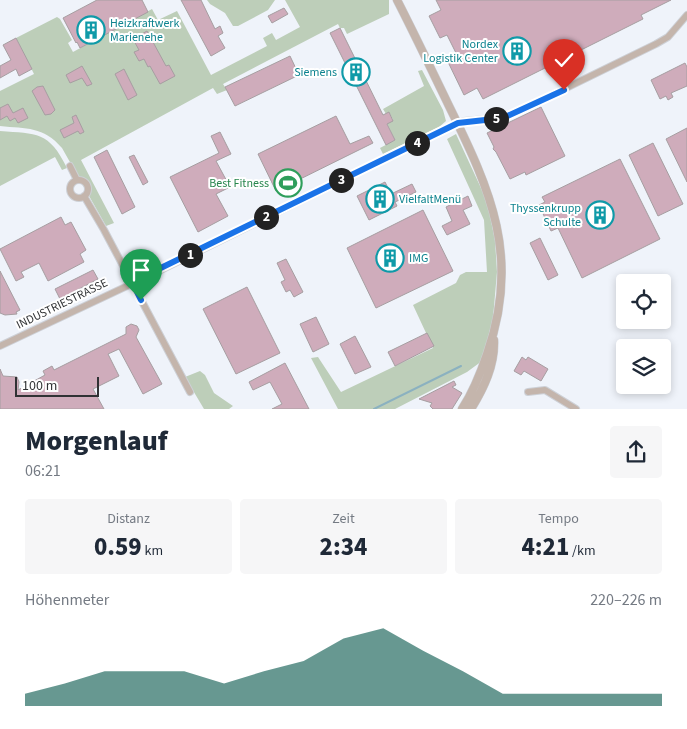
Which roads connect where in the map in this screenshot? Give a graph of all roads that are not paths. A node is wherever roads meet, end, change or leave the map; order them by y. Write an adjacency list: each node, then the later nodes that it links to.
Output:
1 (397, 0): 3 (street)
2 (687, 15): 3 (street, INDUSTRIESTRASSE)
3 (458, 123): 7 (street, INDUSTRIESTRASSE); 8 (street)
4 (70, 166): 5 (street)
5 (77, 180): 6 (street); 6 (street)
6 (84, 196): 7 (street)
7 (132, 282): 9 (street, INDUSTRIESTRASSE); 10 (street)
8 (494, 336): 12 (street); 13 (street)
9 (0, 346)
10 (190, 392)
11 (528, 392): 14 (street)
12 (462, 409)
13 (471, 409)
14 (576, 409)

